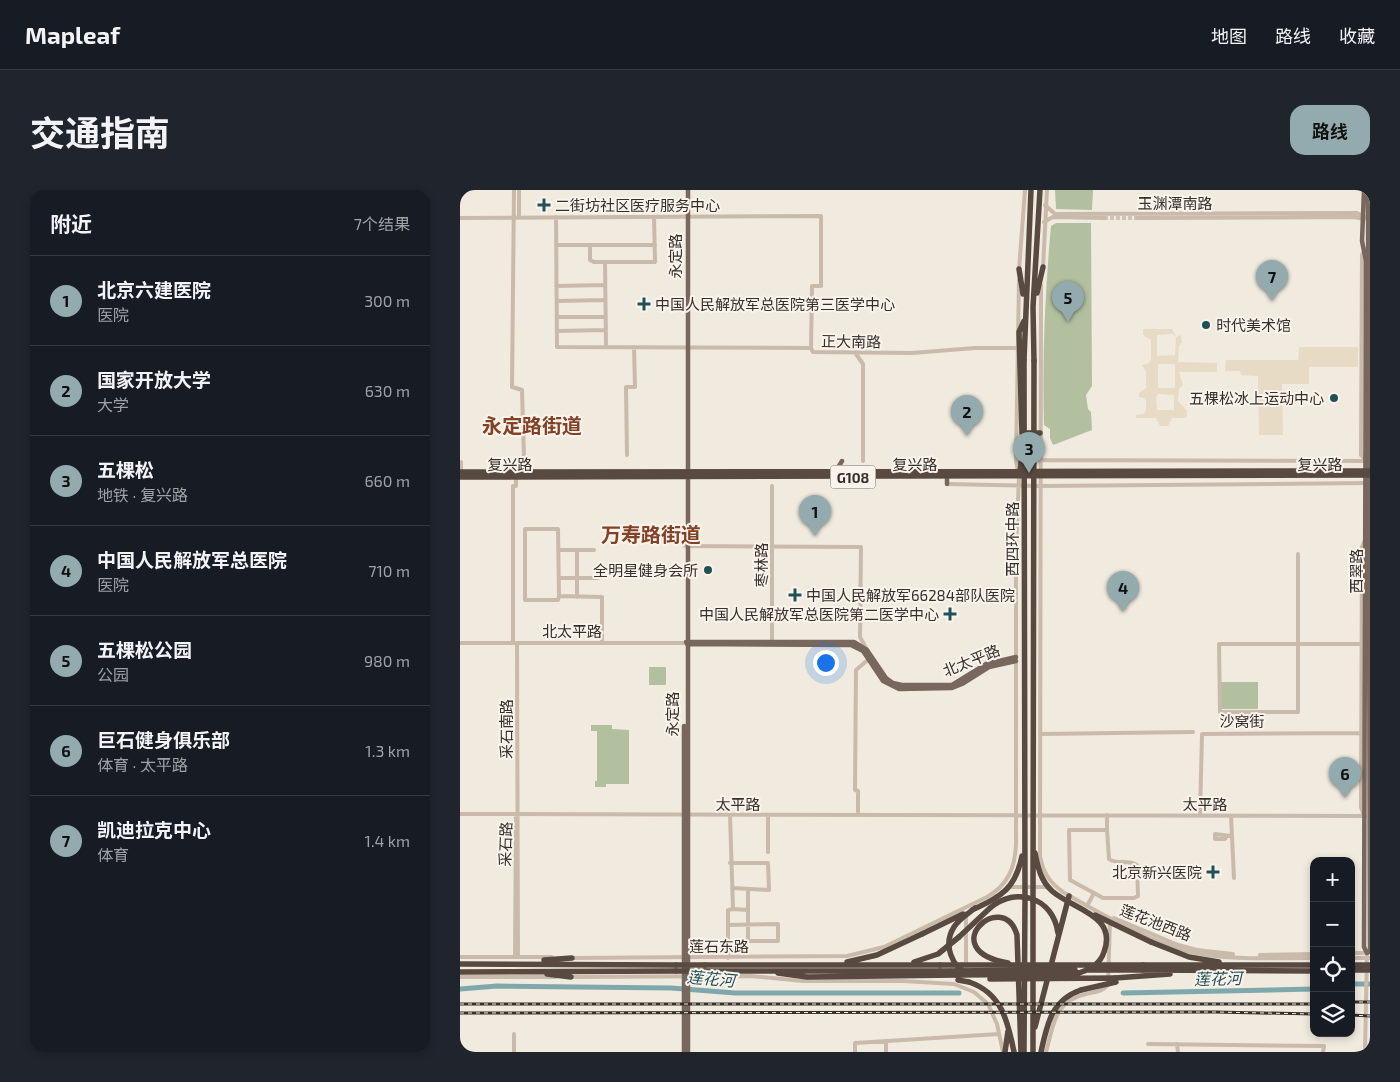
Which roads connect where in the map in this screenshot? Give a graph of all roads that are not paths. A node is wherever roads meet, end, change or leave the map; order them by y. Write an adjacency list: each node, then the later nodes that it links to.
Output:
1 (514, 190): 10 (street)
2 (519, 190): 11 (street)
3 (688, 190): 14 (main road, 永定路)
4 (1025, 190): 26 (street)
5 (1032, 190): 32 (highway, 西四环中路)
6 (1040, 190): 31 (highway, 西四环中路)
7 (1046, 190): 9 (street)
8 (1366, 190): 18 (main road, 西翠路)
9 (1045, 205): 18 (street, 玉渊潭南路); 19 (street)
10 (514, 217): 11 (street); 15 (street); 58 (street)
11 (519, 217): 12 (street)
12 (556, 217): 13 (street); 20 (street)
13 (654, 217): 14 (street); 22 (street)
14 (688, 217): 40 (main road, 永定路); 41 (street)
15 (460, 218)
16 (1104, 218): 19 (street)
17 (1137, 218): 18 (street, 玉渊潭南路)
18 (1366, 219): 23 (main road, 西翠路); 43 (main road, 西翠路)
19 (1044, 222): 25 (street)
20 (556, 245): 21 (street); 28 (street)
21 (590, 245): 22 (street); 24 (street)
22 (655, 245): 24 (street)
23 (1364, 252): 43 (main road, 西翠路); 51 (street)
24 (605, 262): 27 (street)
25 (1043, 267): 31 (highway); 46 (street)
26 (1019, 269): 32 (highway); 42 (street)
27 (605, 285): 28 (street); 29 (street)
28 (556, 286): 30 (street)
29 (605, 300): 30 (street); 34 (street)
30 (556, 301): 33 (street)
31 (1034, 307): 119 (highway, 西四环中路, bridge)
32 (1025, 308): 35 (highway, 西四环中路)
33 (557, 317): 34 (street); 37 (street)
34 (605, 317): 36 (street)
35 (1025, 319): 45 (highway); 118 (highway, 西四环中路, bridge)
36 (605, 330): 37 (street); 38 (street)
37 (557, 331): 38 (street, 正大南路)
38 (606, 347): 39 (street, 正大南路)
39 (634, 347): 40 (street, 正大南路); 47 (street)
40 (688, 347): 41 (street, 正大南路); 59 (main road, 永定路)
41 (812, 348): 44 (street, 正大南路)
42 (1016, 348): 44 (street, 正大南路); 53 (street)
43 (1368, 349): 51 (main road, 西翠路)
44 (856, 354): 50 (street)
45 (1022, 433): 46 (highway); 53 (highway)
46 (1040, 433): 48 (street)
47 (627, 455)
48 (1040, 460): 51 (street, 复兴路); 54 (street)
49 (842, 461): 55 (main road)
50 (863, 461)
51 (1367, 461): 57 (main road, 西翠路)
52 (461, 462): 56 (street)
53 (1018, 470): 54 (highway, 复兴路 / G108); 55 (highway, 复兴路 / G108); 61 (highway)
54 (1040, 470): 57 (highway, 复兴路 / G108); 62 (street)
55 (836, 471): 59 (highway, 复兴路 / G108)
56 (460, 473): 58 (highway, 复兴路 / G108)
57 (1368, 473): 62 (highway, 复兴路 / G108); 63 (main road, 西翠路)
58 (516, 474): 59 (highway, 复兴路 / G108); 84 (street, 采石南路)
59 (686, 474): 60 (highway, 复兴路 / G108); 68 (main road, 永定路)
60 (947, 477): 61 (highway, 复兴路 / G108); 64 (main road)
61 (1019, 477): 62 (highway, 复兴路 / G108); 66 (street, 西四环中路)
62 (1040, 477): 67 (street, 西四环中路)
63 (1368, 483): 67 (street, 复兴路); 91 (main road, 西翠路); 91 (main road, 西翠路)
64 (947, 484): 66 (street, 复兴路)
65 (772, 486): 69 (street, 枣林路)
66 (1017, 486): 67 (street, 复兴路); 79 (street, 西四环中路)
67 (1040, 486): 80 (street, 西四环中路)
68 (686, 546): 69 (street); 86 (main road, 永定路)
69 (772, 546): 87 (street, 枣林路); 92 (street)
70 (558, 550): 71 (street); 74 (street); 77 (street)
71 (577, 550): 72 (street); 75 (street)
72 (594, 550)
73 (1298, 554): 88 (street)
74 (559, 578): 75 (street); 77 (street)
75 (577, 578): 76 (street); 78 (street)
76 (598, 578)
77 (559, 596): 78 (street)
78 (577, 597): 85 (street)
79 (1016, 608): 80 (street); 81 (street, 西四环中路)
80 (1039, 608): 82 (street, 西四环中路)
81 (1016, 636): 82 (street); 89 (street, 西四环中路)
82 (1040, 636): 90 (street, 西四环中路)
83 (460, 643): 84 (street, 北太平路)
84 (515, 643): 85 (street, 北太平路); 104 (street, 采石南路)
85 (602, 643): 86 (street, 北太平路)
86 (687, 643): 87 (main road, 北太平路); 105 (main road, 永定路)
87 (772, 643): 92 (main road, 北太平路); 94 (main road, 北太平路)
88 (1298, 644): 88 (street); 91 (street)
89 (1016, 645): 90 (street); 95 (street, 西四环中路)
90 (1040, 645): 93 (street, 西四环中路)
91 (1366, 645): 99 (main road, 西翠路); 112 (main road, 西翠路)
92 (867, 650): 94 (main road, 北太平路)
93 (1040, 656): 95 (street); 97 (street, 西四环中路)
94 (871, 658): 95 (main road, 北太平路); 108 (street)
95 (1016, 658): 96 (street, 西四环中路)
96 (1016, 691): 97 (street); 101 (street, 西四环中路)
97 (1040, 691): 100 (street, 西四环中路)
98 (1193, 732): 100 (street)
99 (1363, 732): 112 (main road, 西翠路); 113 (street, 沙窝街)
100 (1040, 734): 102 (street, 西四环中路)
101 (1016, 803): 102 (street); 109 (street, 西四环中路)
102 (1041, 803): 110 (street, 西四环中路)
103 (460, 814): 104 (street, 太平路)
104 (518, 814): 105 (street, 太平路); 147 (street, 采石路)
105 (686, 814): 106 (street, 太平路); 145 (main road, 永定路)
106 (730, 815): 107 (street, 太平路); 121 (street)
107 (768, 815): 108 (street, 太平路); 120 (street)
108 (858, 815): 109 (street, 太平路)
109 (1016, 815): 110 (street, 太平路); 115 (street, 西四环中路)
110 (1041, 815): 111 (street, 太平路); 116 (street, 西四环中路)
111 (1107, 815): 113 (street, 太平路); 117 (street)
112 (1368, 815): 114 (street, 太平路); 140 (main road, 西翠路)
113 (1200, 816): 114 (street, 太平路)
114 (1231, 816): 122 (street)
115 (1016, 828): 116 (street); 123 (street, 西四环中路)
116 (1040, 828): 124 (street, 西四环中路)
117 (1107, 830): 127 (street); 127 (street)
118 (1024, 844): 130 (highway, bridge); 138 (highway, 西四环中路, bridge)
119 (1032, 844): 132 (highway, bridge); 177 (highway, 西四环中路, bridge)
120 (768, 852)
121 (730, 863): 125 (street); 126 (street)
122 (1234, 878)
123 (1002, 887): 124 (street); 129 (street)
124 (1056, 887): 128 (street, 西四环中路)
125 (732, 888): 126 (street); 131 (street)
126 (748, 890): 133 (street)
127 (1094, 894): 132 (street)
128 (1069, 896): 132 (street, 西四环中路); 137 (highway)
129 (966, 906): 146 (street, 莲石东路); 173 (street)
130 (975, 908): 149 (highway, bridge); 172 (highway, bridge)
131 (733, 909): 133 (street); 135 (street)
132 (1088, 909): 134 (street, 西四环中路); 152 (highway, bridge); 170 (highway, bridge)
133 (748, 910): 136 (street)
134 (1110, 917): 141 (street, 莲花池西路); 189 (street)
135 (728, 925): 136 (street); 146 (street)
136 (748, 925): 136 (street)
137 (1057, 946): 150 (highway, bridge); 177 (highway)
138 (1021, 947): 151 (highway, bridge); 187 (highway, 西四环中路)
139 (1355, 953): 140 (street)
140 (1369, 954): 143 (street); 192 (street)
141 (1310, 956)
142 (460, 957): 147 (street, 莲石东路)
143 (1355, 957)
144 (572, 958): 145 (street, 莲石东路); 147 (highway)
145 (685, 958): 146 (street, 莲石东路); 168 (main road, 永定路)
146 (728, 958)
147 (518, 959): 148 (highway, 莲石东路); 156 (highway, 莲石东路)
148 (460, 964)
149 (830, 964): 150 (highway, 莲石东路); 157 (highway, 莲石东路)
150 (900, 965): 158 (highway, 莲石东路)
151 (1018, 965): 158 (highway, 莲花池西路, bridge); 159 (highway, 莲花池西路, bridge)
152 (1243, 965): 159 (highway, 莲花池西路); 160 (highway, 莲花池西路)
153 (1355, 965): 154 (highway, bridge)
154 (1370, 965)
155 (1310, 966): 160 (highway)
156 (676, 968): 157 (highway, bridge); 164 (highway, 莲石东路)
157 (704, 968): 165 (highway, 莲石东路)
158 (940, 968): 159 (highway, 莲花池西路, bridge); 165 (highway, 莲石东路)
159 (1143, 968): 167 (highway, 莲花池西路)
160 (1290, 968): 161 (highway); 167 (highway, 莲花池西路)
161 (1310, 970)
162 (1355, 970): 163 (highway, bridge)
163 (1370, 970)
164 (526, 971): 166 (highway, 莲石东路); 171 (highway)
165 (766, 971): 170 (highway)
166 (460, 972)
167 (1204, 972): 172 (highway)
168 (686, 976): 171 (street, 莲石东路); 173 (street, 莲石东路); 182 (main road, 永定路)
169 (460, 977): 171 (street, 莲石东路)
170 (957, 977): 173 (highway, bridge)
171 (571, 978)
172 (1115, 980): 189 (highway, bridge)
173 (968, 984): 174 (highway); 176 (street)
174 (1007, 1021): 185 (highway); 186 (highway)
175 (514, 1034): 181 (street)
176 (999, 1034): 178 (street); 185 (street)
177 (1033, 1040): 188 (highway)
178 (886, 1041): 183 (street); 184 (street)
179 (1148, 1044): 180 (street)
180 (1177, 1044): 190 (street); 191 (street)
181 (514, 1052)
182 (686, 1052)
183 (855, 1052)
184 (886, 1052)
185 (1004, 1052)
186 (1014, 1052)
187 (1022, 1052)
188 (1033, 1052)
189 (1044, 1052)
190 (1178, 1052)
191 (1323, 1052)
192 (1365, 1052)

